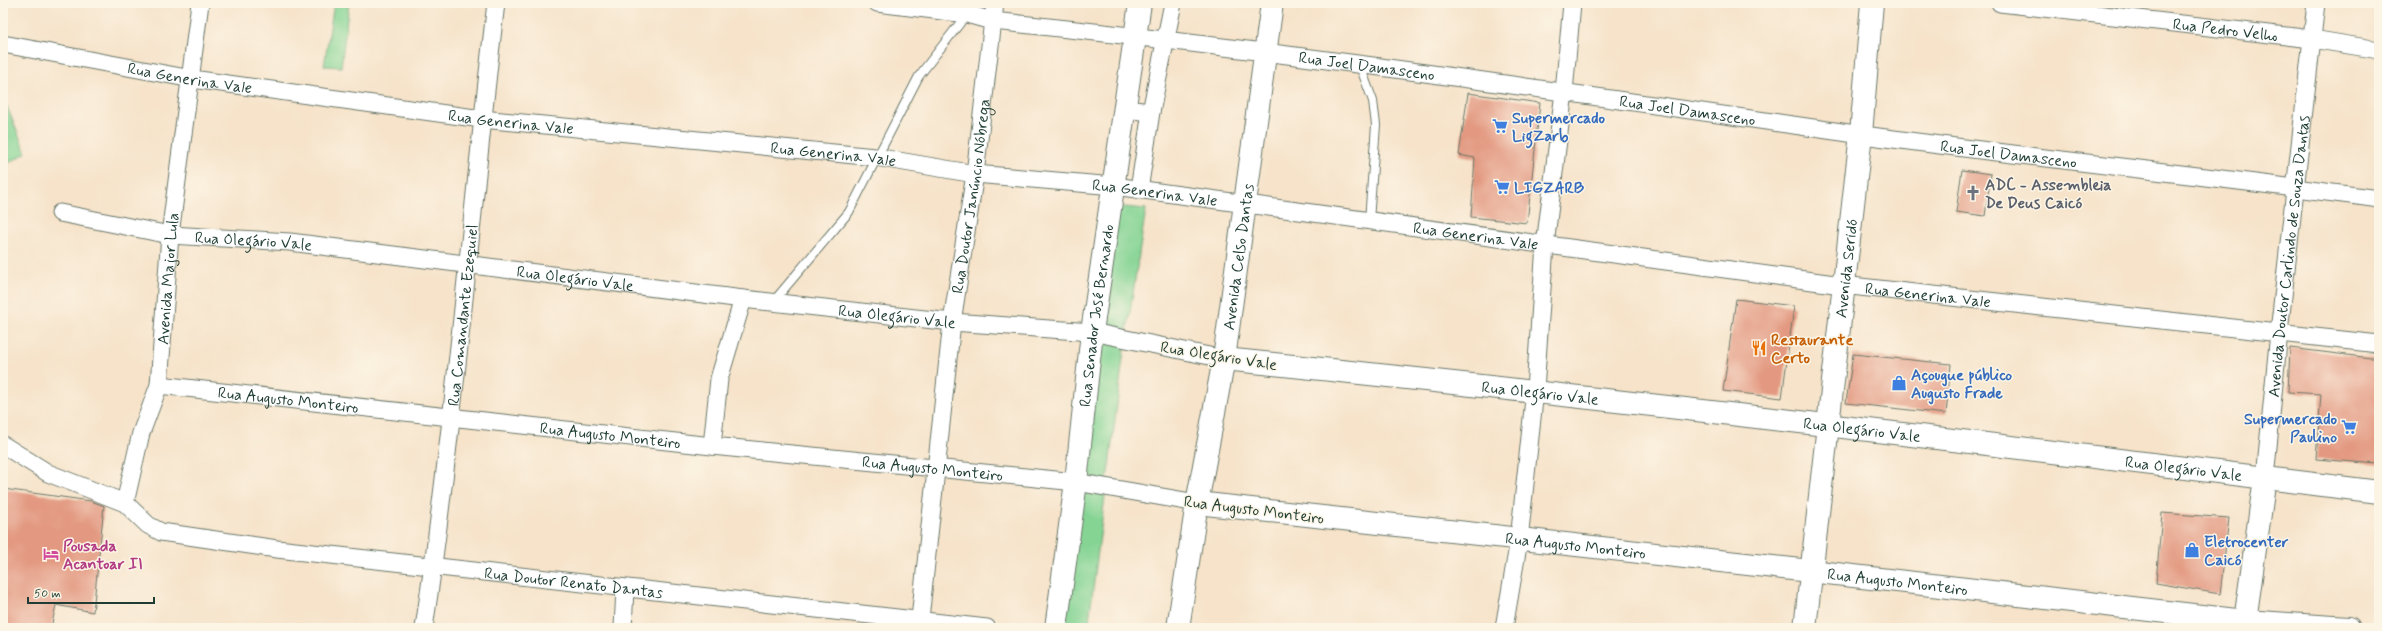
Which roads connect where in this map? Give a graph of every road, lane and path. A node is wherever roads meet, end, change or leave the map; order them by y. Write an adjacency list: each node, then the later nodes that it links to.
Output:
1 (200, 3): 21 (street, Avenida Major Lula)
2 (496, 3): 25 (street, Rua Comandante Ezequiel)
3 (877, 3): 12 (street, Rua Joel Damasceno)
4 (995, 3): 13 (street, Rua Doutor Janúncio Nóbrega)
5 (1140, 3): 14 (main road, Rua Senador José Bernardo)
6 (1173, 3): 15 (street)
7 (1272, 3): 19 (main road, Avenida Celso Dantas)
8 (1572, 3): 22 (street)
9 (1872, 3): 26 (main road, Avenida Seridó)
10 (2000, 3): 16 (street, Rua Pedro Velho)
11 (2316, 3): 16 (street, Avenida Doutor Carlindo de Souza Dantas)
12 (967, 14): 13 (street, Rua Joel Damasceno); 27 (lane)
13 (992, 21): 14 (street, Rua Joel Damasceno); 28 (street, Rua Doutor Janúncio Nóbrega)
14 (1136, 35): 15 (street, Rua Joel Damasceno); 23 (main road, Rua Senador José Bernardo)
15 (1167, 39): 19 (street, Rua Joel Damasceno); 24 (street)
16 (2312, 39): 18 (street, Rua Pedro Velho); 30 (street, Avenida Doutor Carlindo de Souza Dantas)
17 (3, 44): 21 (street, Rua Generina Vale)
18 (2379, 50)
19 (1267, 53): 20 (street, Rua Joel Damasceno); 33 (main road, Avenida Celso Dantas)
20 (1360, 66): 22 (street, Rua Joel Damasceno); 35 (lane)
21 (192, 79): 25 (street, Rua Generina Vale); 36 (street, Avenida Major Lula)
22 (1564, 92): 26 (street, Rua Joel Damasceno); 37 (street)
23 (1126, 109): 24 (street); 29 (main road, Rua Senador José Bernardo)
24 (1151, 112): 31 (street)
25 (482, 119): 27 (street, Rua Generina Vale); 38 (street, Rua Comandante Ezequiel)
26 (1861, 134): 30 (street, Rua Joel Damasceno); 39 (main road, Avenida Seridó)
27 (875, 157): 28 (street, Rua Generina Vale); 41 (lane)
28 (975, 174): 29 (street, Rua Generina Vale); 42 (street, Rua Doutor Janúncio Nóbrega)
29 (1114, 186): 31 (street, Rua Generina Vale); 43 (main road, Rua Senador José Bernardo)
30 (2296, 187): 32 (street, Rua Joel Damasceno); 44 (street, Avenida Doutor Carlindo de Souza Dantas)
31 (1139, 190): 33 (street, Rua Generina Vale)
32 (2379, 199)
33 (1244, 203): 35 (street, Rua Generina Vale); 46 (main road, Avenida Celso Dantas)
34 (60, 213): 36 (street, Rua Olegário Vale)
35 (1370, 221): 37 (street, Rua Generina Vale)
36 (170, 235): 38 (street, Rua Olegário Vale); 47 (street, Avenida Major Lula)
37 (1545, 245): 39 (street, Rua Generina Vale); 48 (street)
38 (469, 266): 40 (street, Rua Olegário Vale); 49 (street, Rua Comandante Ezequiel)
39 (1842, 285): 44 (street, Rua Generina Vale); 50 (main road, Avenida Seridó)
40 (743, 300): 41 (street, Rua Olegário Vale); 52 (street)
41 (773, 303): 42 (street, Rua Olegário Vale)
42 (952, 322): 43 (street, Rua Olegário Vale); 53 (street, Rua Doutor Janúncio Nóbrega)
43 (1092, 332): 46 (street, Rua Olegário Vale); 55 (main road, Rua Senador José Bernardo)
44 (2279, 332): 45 (street, Rua Generina Vale); 54 (street, Avenida Doutor Carlindo de Souza Dantas)
45 (2379, 344)
46 (1224, 359): 48 (main road, Rua Olegário Vale); 58 (main road, Avenida Celso Dantas)
47 (159, 385): 49 (street, Rua Augusto Monteiro); 57 (street, Avenida Major Lula)
48 (1535, 390): 50 (main road, Rua Olegário Vale); 59 (street)
49 (451, 418): 52 (street, Rua Augusto Monteiro); 60 (street, Rua Comandante Ezequiel)
50 (1826, 424): 54 (main road, Rua Olegário Vale); 61 (main road, Avenida Seridó)
51 (3, 445): 57 (street)
52 (712, 446): 53 (street, Rua Augusto Monteiro)
53 (938, 468): 55 (street, Rua Augusto Monteiro); 63 (street, Rua Doutor Janúncio Nóbrega)
54 (2265, 478): 56 (main road, Rua Olegário Vale); 64 (main road, Avenida Doutor Carlindo de Souza Dantas)
55 (1076, 482): 58 (street, Rua Augusto Monteiro); 68 (main road, Rua Senador José Bernardo)
56 (2379, 492)
57 (125, 503): 60 (street, Rua Doutor Renato Dantas)
58 (1197, 504): 59 (main road, Rua Augusto Monteiro); 69 (main road, Avenida Celso Dantas)
59 (1519, 540): 61 (main road, Rua Augusto Monteiro); 70 (street)
60 (433, 565): 62 (street, Rua Doutor Renato Dantas); 65 (street, Rua Comandante Ezequiel)
61 (1810, 571): 64 (main road, Rua Augusto Monteiro); 71 (main road, Avenida Seridó)
62 (625, 589): 63 (street, Rua Doutor Renato Dantas); 66 (street)
63 (920, 624): 67 (street, Rua Doutor Renato Dantas)
64 (2245, 625): 72 (main road, Rua Augusto Monteiro)
65 (424, 628)
66 (623, 628)
67 (987, 628)
68 (1056, 628)
69 (1178, 628)
70 (1504, 628)
71 (1805, 628)
72 (2350, 628)

